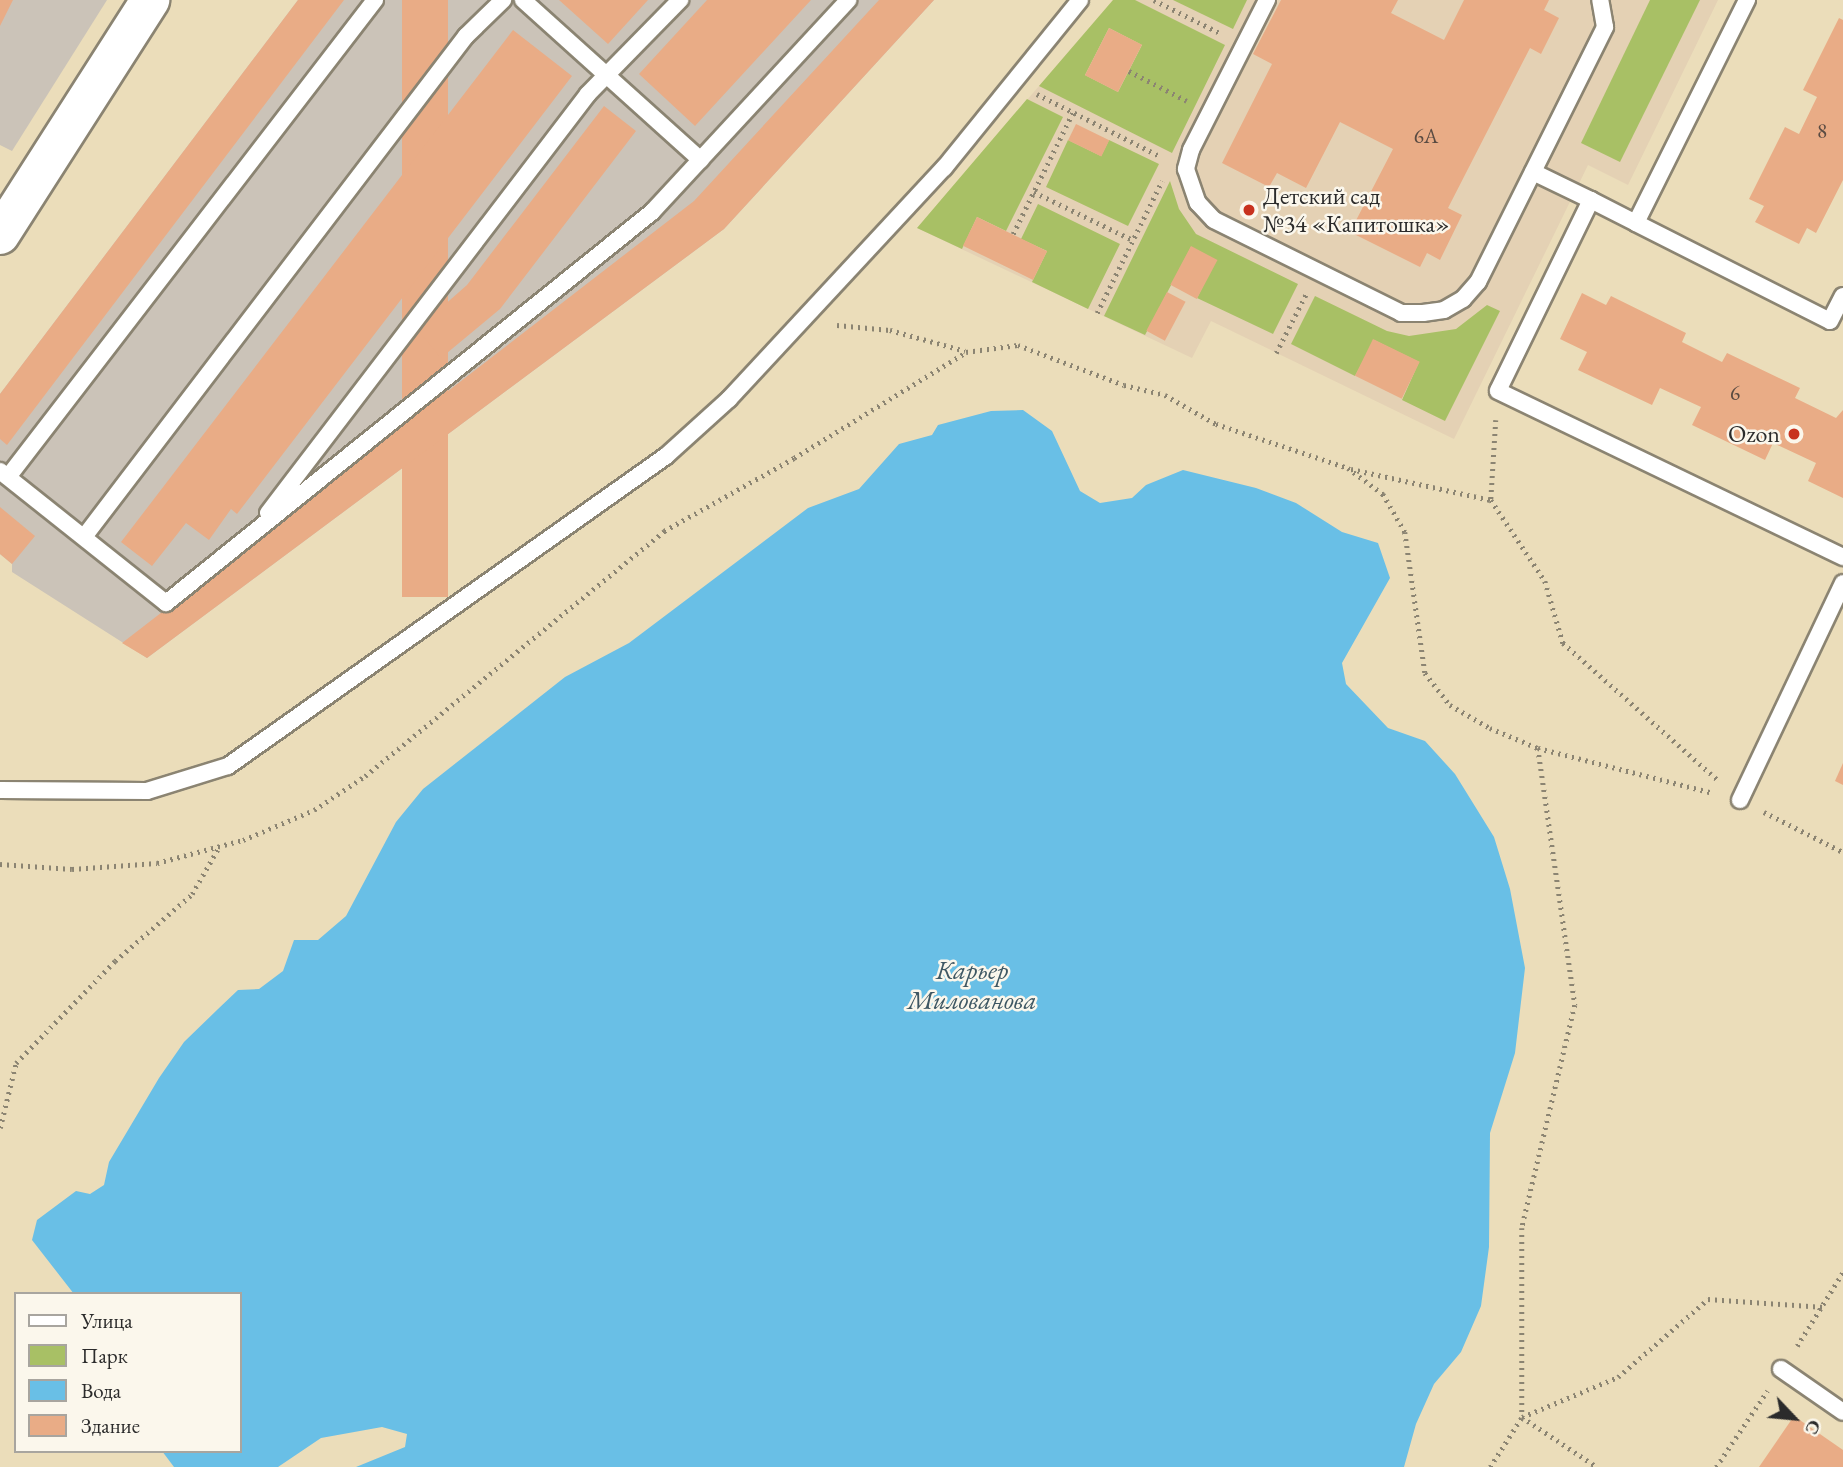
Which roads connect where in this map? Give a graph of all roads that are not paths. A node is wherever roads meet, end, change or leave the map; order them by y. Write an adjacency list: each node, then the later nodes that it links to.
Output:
1 (150, 0): 16 (street)
2 (375, 0): 19 (lane)
3 (503, 0): 21 (lane)
4 (523, 0): 11 (lane)
5 (680, 0): 11 (lane)
6 (848, 0): 12 (lane)
7 (1080, 0): 24 (lane)
8 (1267, 0): 13 (lane)
9 (1600, 0): 13 (lane)
10 (1747, 0): 15 (lane)
11 (608, 76): 12 (lane); 20 (lane)
12 (701, 160): 20 (lane)
13 (1533, 172): 14 (lane)
14 (1591, 200): 15 (lane); 22 (lane)
15 (1636, 223): 18 (lane)
16 (0, 235)
17 (1843, 296): 18 (lane)
18 (1837, 325)
19 (4, 474): 21 (lane)
20 (251, 534): 21 (lane)
21 (84, 537)
22 (1843, 557)
23 (1843, 583): 25 (lane)
24 (0, 790)
25 (1740, 800)
26 (1781, 1369): 27 (lane)
27 (1843, 1412)

